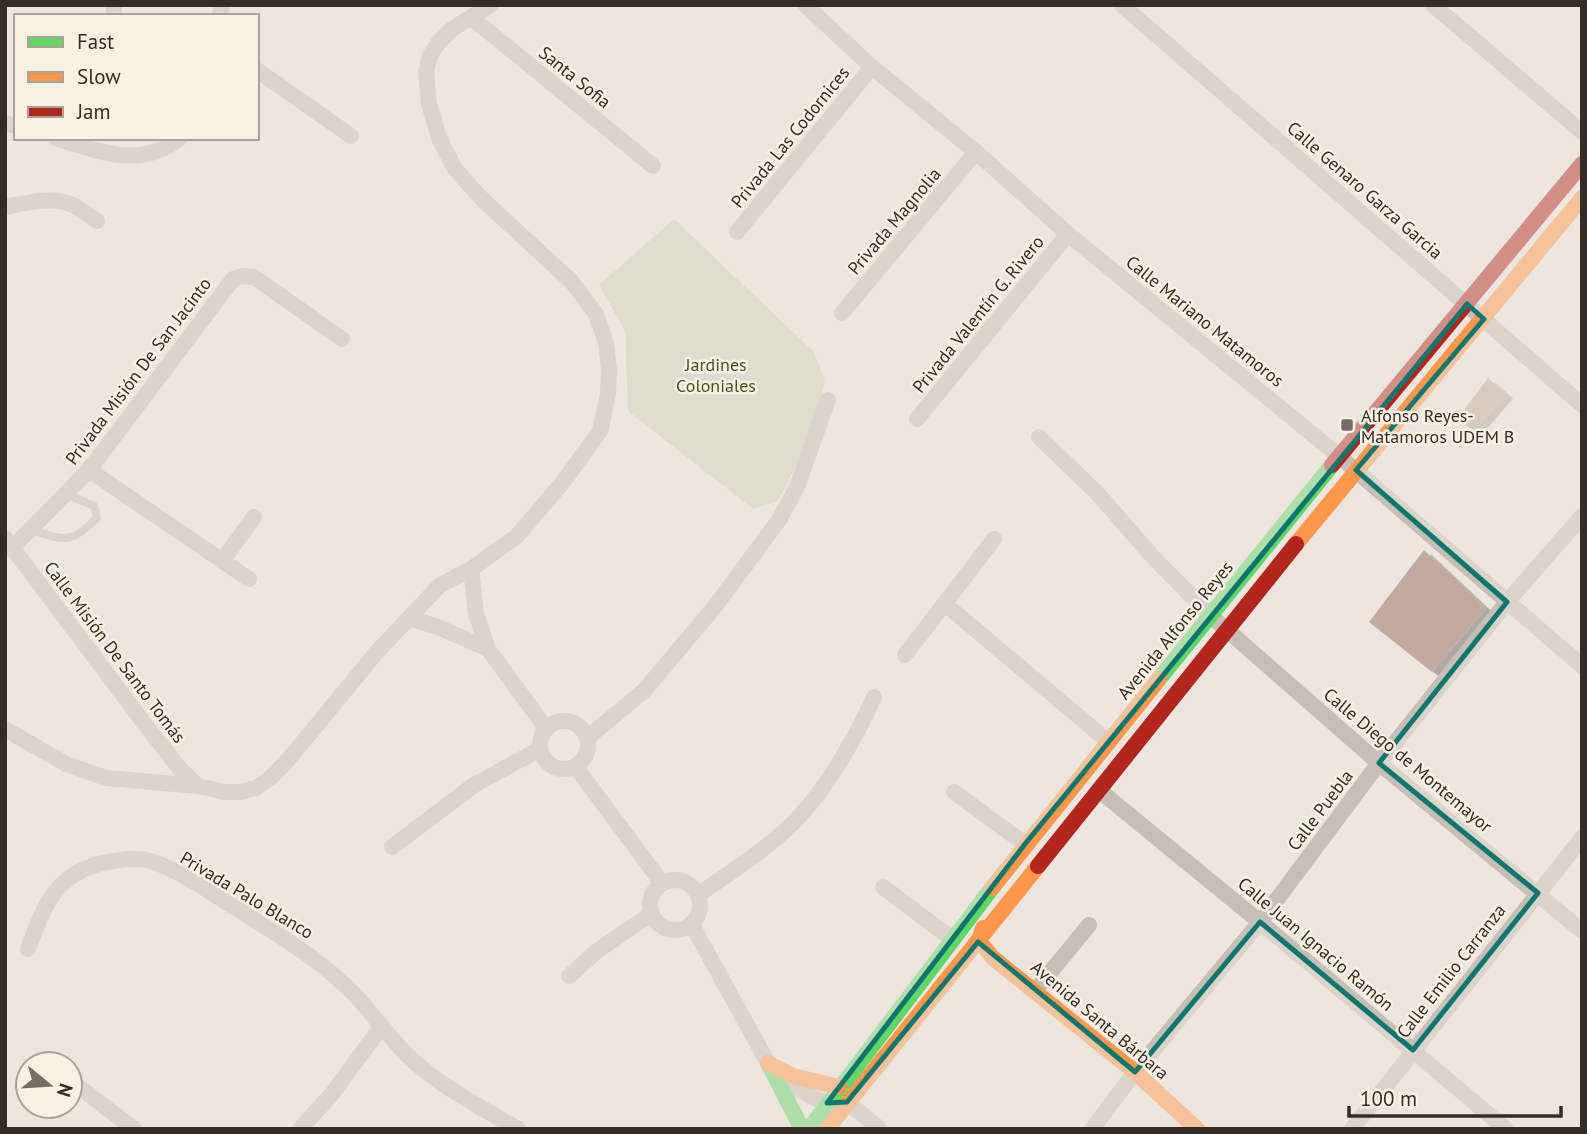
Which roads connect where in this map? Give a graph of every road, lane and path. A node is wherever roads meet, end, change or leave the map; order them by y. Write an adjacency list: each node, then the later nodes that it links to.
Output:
1 (491, 5): 5 (street)
2 (805, 5): 6 (street, Calle Mariano Matamoros)
3 (1123, 5): 21 (street, Calle Genaro Garza Garcia)
4 (1433, 5): 8 (street)
5 (472, 18): 15 (street, Santa Sofia); 39 (street)
6 (872, 66): 13 (street, Calle Mariano Matamoros); 19 (street, Privada Las Codornices)
7 (259, 71): 9 (street)
8 (1582, 132)
9 (351, 136)
10 (69, 140): 12 (street)
11 (178, 140): 12 (street)
12 (103, 145)
13 (976, 152): 20 (street, Calle Mariano Matamoros); 22 (street, Privada Magnolia)
14 (1582, 164): 21 (main road, Avenida Alfonso Reyes)
15 (653, 166)
16 (1582, 198): 23 (main road)
17 (5, 207): 18 (street)
18 (97, 220)
19 (737, 232)
20 (1068, 234): 27 (street, Privada Valentín G. Rivero); 29 (street, Calle Mariano Matamoros)
21 (1467, 304): 23 (street, Calle Genaro Garza Garcia); 29 (main road, Avenida Alfonso Reyes)
22 (842, 313)
23 (1484, 319): 26 (street, Calle Genaro Garza Garcia); 31 (main road)
24 (342, 339): 30 (street, Privada Misión De San Jacinto)
25 (828, 400): 52 (street)
26 (1582, 405)
27 (917, 419)
28 (1039, 437): 43 (street, Calle Diego de Montemayor)
29 (1339, 456): 31 (street, Calle Mariano Matamoros); 43 (main road, Avenida Alfonso Reyes)
30 (89, 470): 32 (street, Privada Misión De San Jacinto); 38 (street)
31 (1356, 470): 41 (street, Calle Mariano Matamoros); 45 (main road)
32 (66, 494): 35 (street, Privada Misión De San Jacinto); 35 (lane)
33 (1582, 516): 41 (street, Calle Puebla)
34 (254, 517): 38 (street)
35 (30, 530): 37 (street, Privada Misión De San Jacinto)
36 (994, 539): 42 (street)
37 (9, 543): 57 (street, Calle Misión De Santo Tomás)
38 (222, 561): 40 (street)
39 (471, 569): 44 (street); 46 (street)
40 (249, 579)
41 (1507, 602): 48 (street, Calle Mariano Matamoros); 55 (street, Calle Puebla)
42 (945, 604): 47 (street); 53 (street)
43 (1212, 616): 45 (street, Calle Diego de Montemayor); 53 (main road, Avenida Alfonso Reyes)
44 (408, 618): 46 (street); 57 (street)
45 (1228, 631): 55 (street, Calle Diego de Montemayor); 58 (main road)
46 (488, 649): 51 (street)
47 (905, 655)
48 (1582, 666)
49 (874, 697): 66 (street)
50 (5, 729): 57 (street)
51 (546, 729): 52 (street); 54 (street)
52 (587, 738): 56 (street)
53 (1109, 743): 61 (main road, Avenida Alfonso Reyes)
54 (540, 749): 56 (street); 62 (street)
55 (1379, 763): 65 (street, Calle Diego de Montemayor); 68 (street, Calle Puebla)
56 (575, 766): 63 (street)
57 (198, 786)
58 (1100, 791): 68 (street, Calle Juan Ignacio Ramón); 73 (main road)
59 (954, 792): 61 (street)
60 (1582, 838): 65 (street, Calle Emilio Carranza)
61 (1025, 844): 72 (main road, Avenida Alfonso Reyes); 73 (main road)
62 (392, 847)
63 (662, 883): 66 (street); 67 (street)
64 (883, 887): 72 (street)
65 (1538, 892): 71 (street, Calle Diego de Montemayor); 78 (street, Calle Emilio Carranza)
66 (698, 895): 69 (street)
67 (651, 914): 69 (street); 75 (street)
68 (1260, 922): 78 (street, Calle Juan Ignacio Ramón); 80 (street, Calle Puebla)
69 (692, 925): 79 (street)
70 (1089, 925): 76 (street)
71 (1582, 931)
72 (953, 939): 81 (main road, Avenida Alfonso Reyes)
73 (979, 942): 76 (main road, Avenida Santa Bárbara); 83 (main road)
74 (28, 950): 77 (street, Privada Palo Blanco)
75 (569, 976)
76 (1035, 991): 80 (main road, Avenida Santa Bárbara)
77 (382, 1026): 85 (street, Privada Palo Blanco); 87 (street)
78 (1413, 1050): 94 (street, Calle Emilio Carranza); 95 (street, Calle Juan Ignacio Ramón)
79 (768, 1063): 81 (main road); 84 (street); 88 (main road)
80 (1135, 1072): 92 (street, Calle Puebla); 93 (main road, Avenida Santa Bárbara)
81 (839, 1087): 84 (main road, Avenida Alfonso Reyes)
82 (84, 1091): 86 (street)
83 (847, 1102): 84 (street); 90 (main road); 91 (street)
84 (827, 1103): 89 (main road, Avenida Alfonso Reyes)
85 (514, 1128)
86 (134, 1129)
87 (300, 1129)
88 (802, 1129)
89 (809, 1129)
90 (827, 1129)
91 (880, 1129)
92 (1092, 1129)
93 (1198, 1129)
94 (1352, 1129)
95 (1506, 1129)

